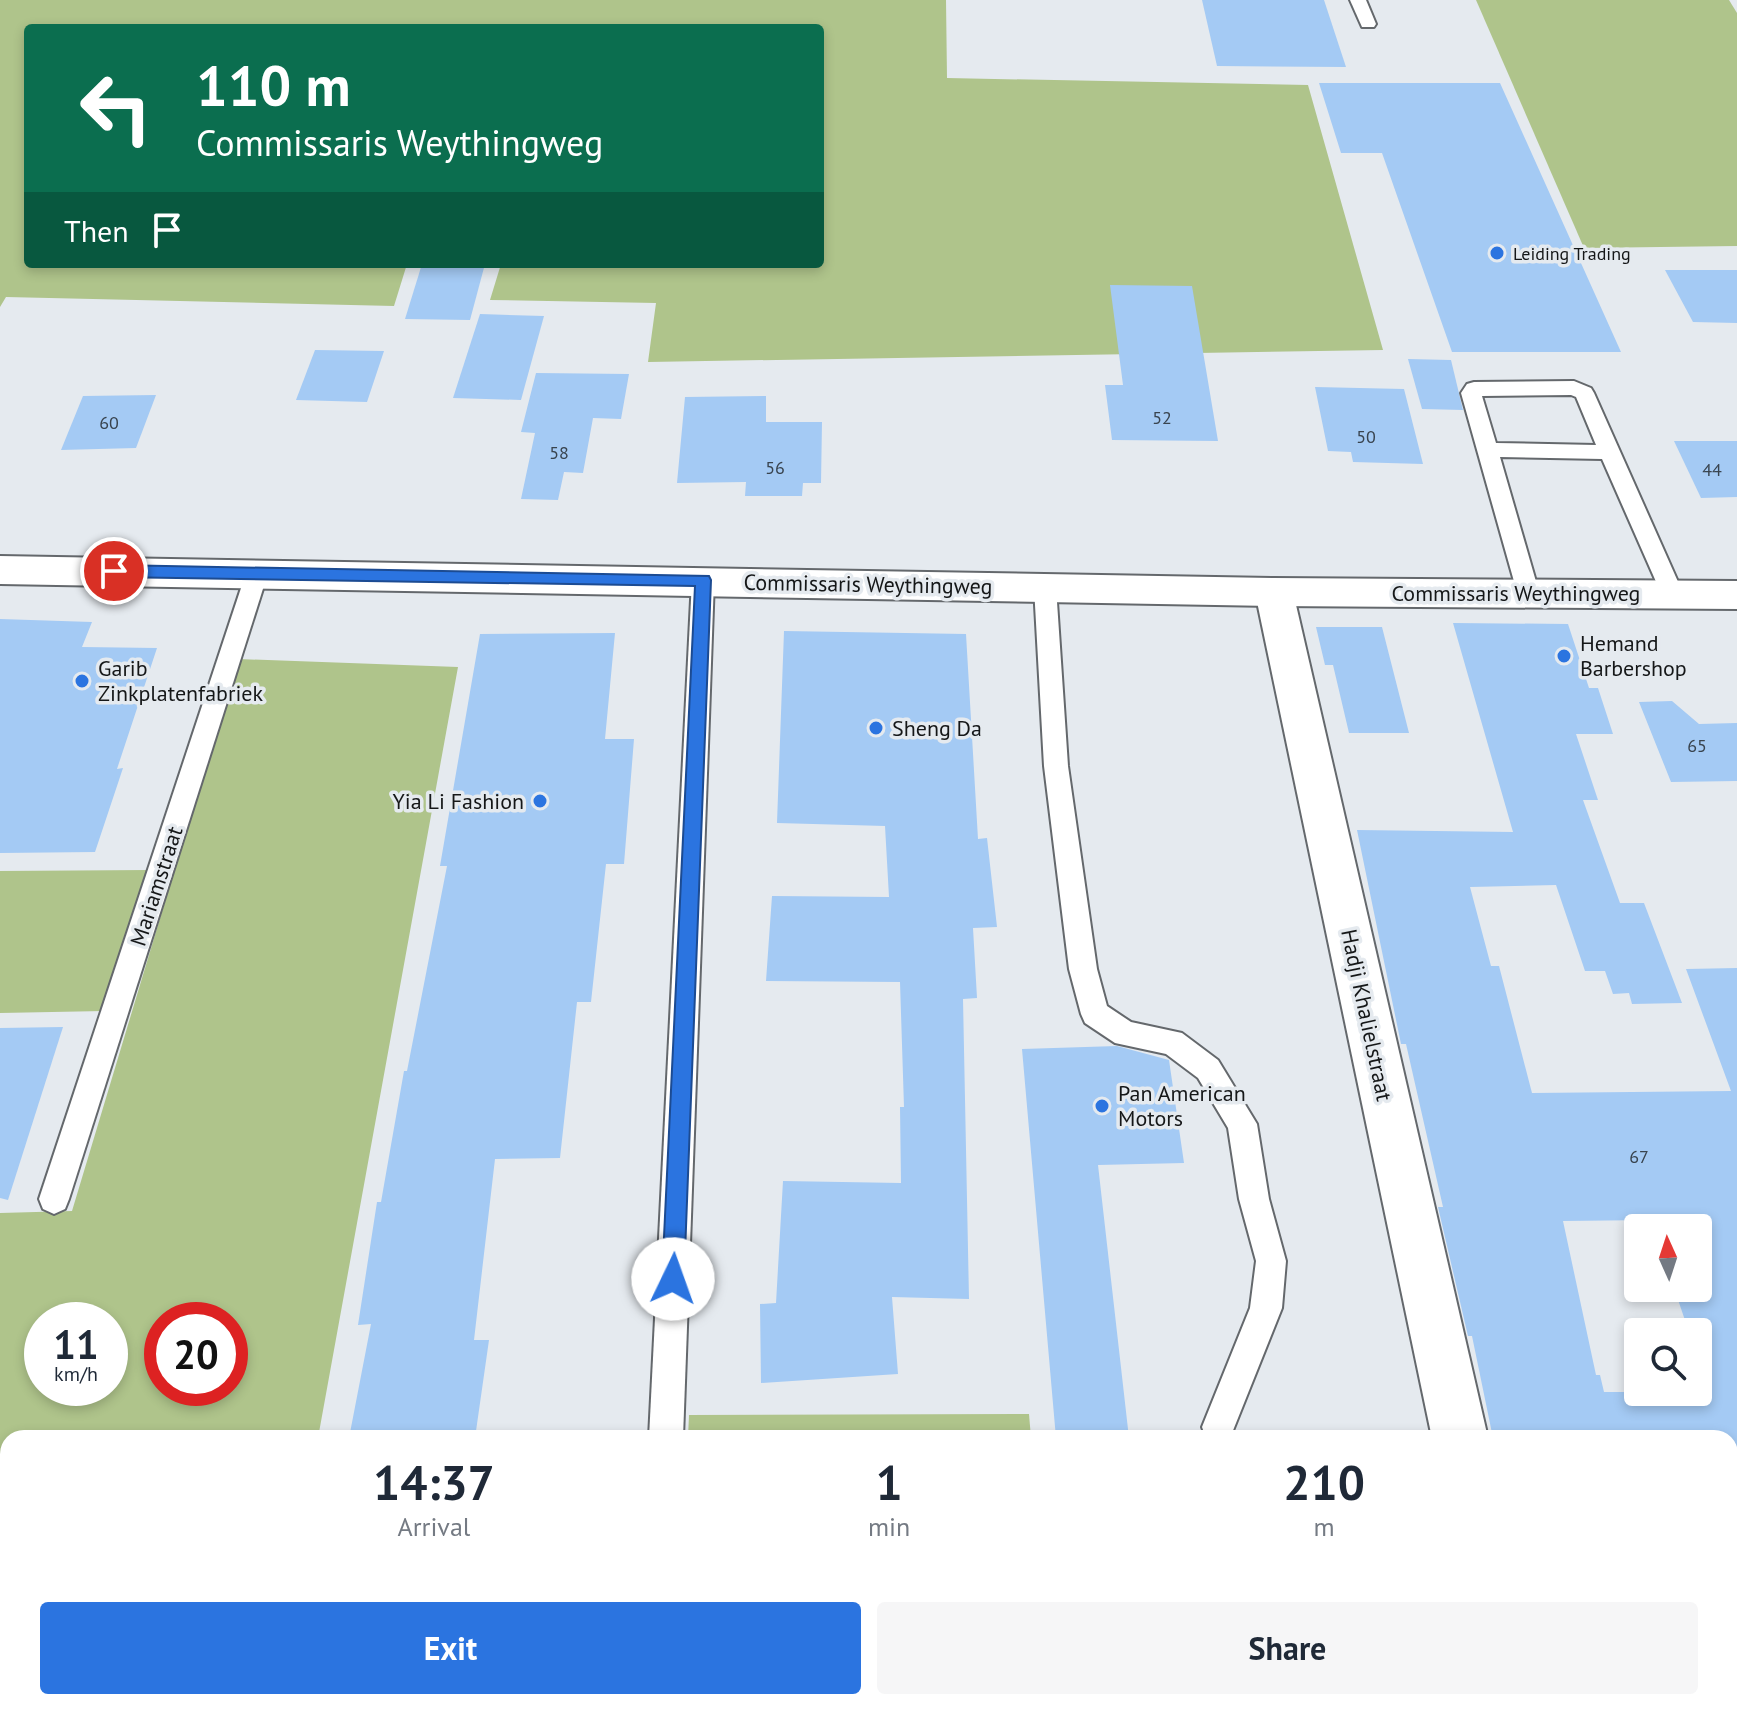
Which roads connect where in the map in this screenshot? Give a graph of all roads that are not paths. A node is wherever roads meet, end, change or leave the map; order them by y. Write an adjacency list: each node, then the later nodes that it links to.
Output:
1 (1358, 0): 2 (lane)
2 (1368, 24)
3 (1488, 450): 4 (lane); 4 (lane); 10 (lane)
4 (1610, 452): 11 (lane)
5 (0, 570): 6 (main road, Commissaris Weythingweg)
6 (257, 573): 7 (main road, Commissaris Weythingweg); 13 (lane, Mariamstraat)
7 (703, 580): 8 (main road, Commissaris Weythingweg); 15 (lane)
8 (1045, 587): 9 (main road, Commissaris Weythingweg); 14 (lane)
9 (1274, 592): 10 (main road, Commissaris Weythingweg); 16 (main road, Hadji Khalielstraat)
10 (1528, 592): 11 (main road, Commissaris Weythingweg)
11 (1672, 593): 12 (main road, Commissaris Weythingweg)
12 (1737, 595)
13 (54, 1199)
14 (1218, 1427)
15 (666, 1430)
16 (1458, 1430)

